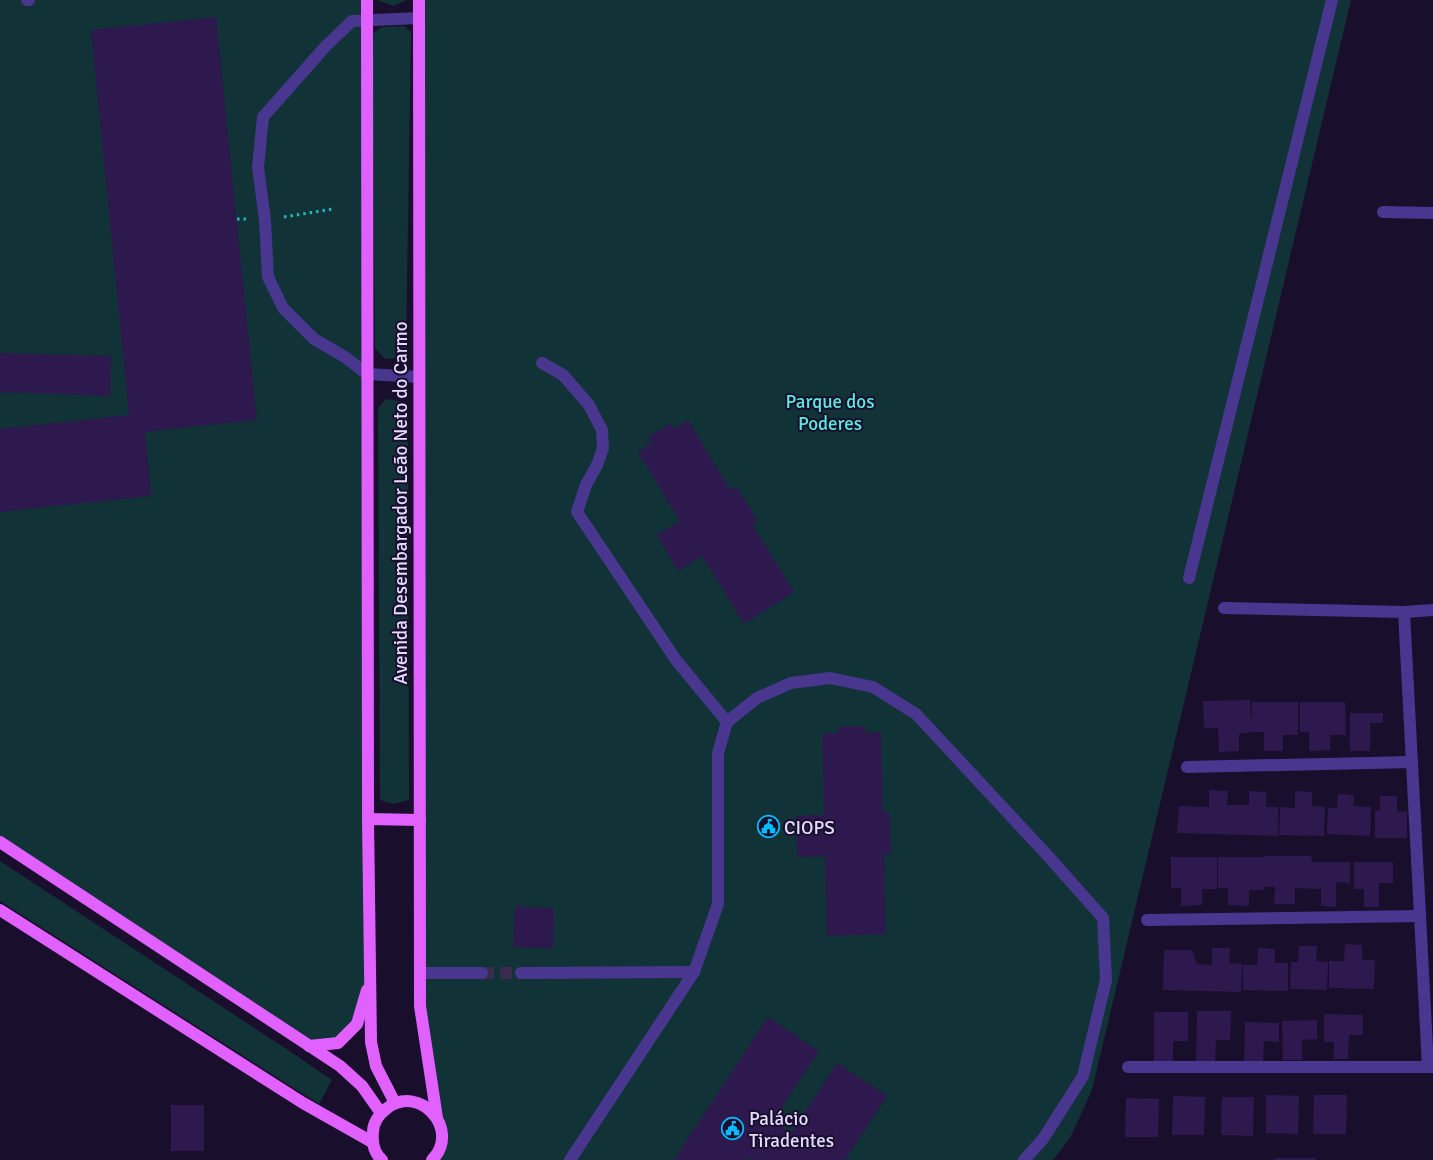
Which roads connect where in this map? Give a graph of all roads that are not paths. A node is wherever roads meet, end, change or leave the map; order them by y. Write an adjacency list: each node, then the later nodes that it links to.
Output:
1 (367, 0): 5 (main road, Avenida Desembargador Leão Neto do Carmo)
2 (418, 0): 4 (main road, Avenida Desembargador Leão Neto do Carmo)
3 (1332, 0): 11 (lane)
4 (418, 18): 5 (lane); 10 (main road, Avenida Desembargador Leão Neto do Carmo)
5 (367, 19): 9 (main road, Avenida Desembargador Leão Neto do Carmo); 9 (lane)
6 (1383, 212): 7 (lane)
7 (1433, 213)
8 (542, 362): 15 (lane)
9 (367, 374): 10 (lane); 18 (main road, Avenida Desembargador Leão Neto do Carmo)
10 (419, 377): 19 (main road, Avenida Desembargador Leão Neto do Carmo)
11 (1189, 578)
12 (1224, 608): 14 (lane)
13 (1433, 610): 14 (lane)
14 (1404, 612): 16 (lane)
15 (727, 722): 24 (lane); 39 (lane)
16 (1412, 762): 17 (lane); 22 (lane)
17 (1187, 767)
18 (368, 819): 19 (main road); 28 (main road, Avenida Desembargador Leão Neto do Carmo)
19 (420, 820): 25 (main road, Avenida Desembargador Leão Neto do Carmo)
20 (0, 842): 29 (main road)
21 (0, 910): 35 (main road)
22 (1420, 916): 23 (lane); 30 (lane)
23 (1147, 920)
24 (694, 972): 27 (lane); 38 (lane)
25 (420, 973): 26 (lane); 34 (main road, Avenida Desembargador Leão Neto do Carmo)
26 (482, 973)
27 (521, 973)
28 (371, 974): 29 (main road); 32 (main road, Avenida Desembargador Leão Neto do Carmo)
29 (308, 1046): 33 (main road)
30 (1430, 1067): 31 (lane)
31 (1128, 1068)
32 (396, 1103): 33 (main road); 34 (main road)
33 (380, 1113): 35 (main road)
34 (437, 1118): 37 (main road, Avenida Desembargador Leão Neto do Carmo)
35 (372, 1142): 36 (main road)
36 (379, 1159)
37 (434, 1159)
38 (570, 1160)
39 (1024, 1160)

